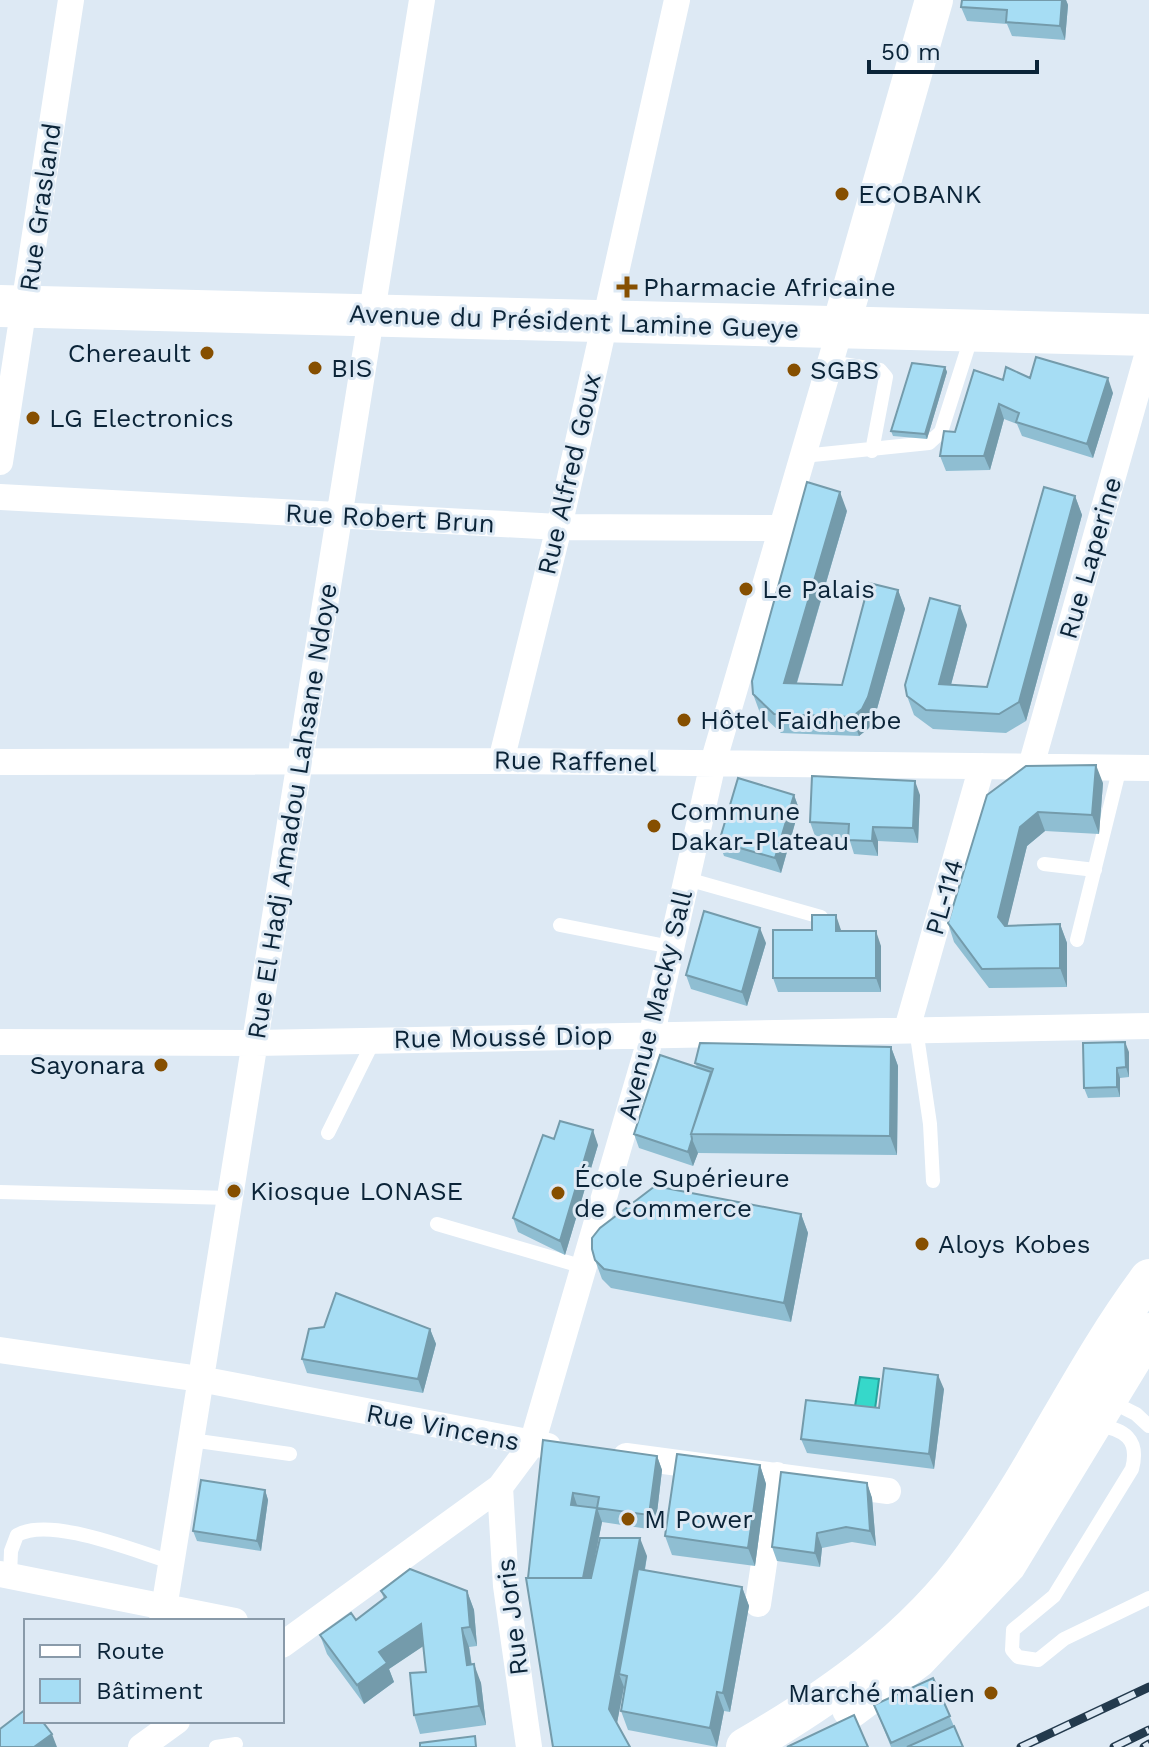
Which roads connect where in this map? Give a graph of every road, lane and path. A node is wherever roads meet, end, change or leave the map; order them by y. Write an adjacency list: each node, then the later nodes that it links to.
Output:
1 (71, 0): 5 (street, Rue Grasland)
2 (422, 0): 6 (street, Rue El Hadj Amadou Lahsane Ndoye)
3 (677, 0): 7 (street, Rue Alfred Goux)
4 (934, 0): 10 (street)
5 (13, 307): 6 (main road, Avenue du Président Lamine Gueye); 14 (street, Rue Grasland)
6 (371, 314): 7 (main road, Avenue du Président Lamine Gueye); 16 (street, Rue El Hadj Amadou Lahsane Ndoye)
7 (602, 323): 10 (main road, Avenue du Président Lamine Gueye); 17 (street, Rue Alfred Goux)
8 (973, 331): 9 (main road, Avenue du Président Lamine Gueye); 10 (main road, Avenue du Président Lamine Gueye); 12 (lane)
9 (1149, 335)
10 (835, 345): 12 (lane); 13 (street, Avenue Macky Sall)
11 (1149, 349): 24 (street, Rue Laperine)
12 (872, 451): 13 (lane)
13 (803, 456): 18 (street, Avenue Macky Sall)
14 (0, 462)
15 (0, 497): 16 (street, Rue Robert Brun)
16 (339, 516): 17 (street, Rue Robert Brun); 19 (street, Rue El Hadj Amadou Lahsane Ndoye)
17 (559, 527): 18 (street, Rue Robert Brun); 20 (street, Rue Alfred Goux)
18 (781, 528): 22 (street, Avenue Macky Sall)
19 (300, 760): 20 (street, Rue Raffenel); 21 (street, Rue Raffenel); 39 (street, Rue El Hadj Amadou Lahsane Ndoye)
20 (501, 761): 22 (street, Rue Raffenel)
21 (0, 762)
22 (713, 763): 23 (street, Rue Raffenel); 29 (street, Avenue Macky Sall)
23 (982, 766): 24 (street, Rue Raffenel); 35 (street, PL-114)
24 (1031, 766): 25 (street, Rue Raffenel)
25 (1120, 767): 26 (street, Rue Raffenel); 28 (lane)
26 (1149, 768)
27 (1044, 864): 28 (lane)
28 (1095, 870): 32 (lane)
29 (687, 879): 30 (lane); 33 (street, Avenue Macky Sall)
30 (821, 917)
31 (560, 925): 33 (lane)
32 (1077, 940)
33 (671, 947): 36 (street, Avenue Macky Sall)
34 (1149, 1026): 35 (street, Rue Moussé Diop)
35 (911, 1029): 36 (street, Rue Moussé Diop); 41 (lane)
36 (652, 1033): 37 (street, Rue Moussé Diop); 45 (street, Avenue Macky Sall)
37 (374, 1040): 39 (street, Rue Moussé Diop); 40 (lane)
38 (0, 1042): 39 (street, Rue Moussé Diop)
39 (255, 1043): 43 (street, Rue El Hadj Amadou Lahsane Ndoye)
40 (328, 1133)
41 (933, 1181)
42 (0, 1192): 43 (lane)
43 (230, 1198): 49 (street, Rue El Hadj Amadou Lahsane Ndoye)
44 (437, 1224): 45 (lane)
45 (584, 1267): 53 (street, Avenue Macky Sall)
46 (1149, 1278): 74 (street)
47 (1149, 1332): 50 (street)
48 (0, 1350): 49 (street, Rue Vincens)
49 (200, 1379): 52 (street, Rue El Hadj Amadou Lahsane Ndoye); 53 (street, Rue Vincens)
50 (1100, 1412): 51 (lane); 54 (lane); 75 (street)
51 (1147, 1423)
52 (191, 1440): 55 (lane); 61 (street, Rue El Hadj Amadou Lahsane Ndoye)
53 (532, 1444): 58 (street, Rue Vincens); 59 (street, Avenue Macky Sall)
54 (1142, 1444): 56 (lane)
55 (290, 1454)
56 (1132, 1469): 57 (lane); 63 (lane)
57 (1149, 1470)
58 (777, 1475): 60 (street, Rue Vincens); 64 (street)
59 (500, 1487): 67 (street, Avenue Macky Sall); 73 (street, Rue Joris)
60 (888, 1491)
61 (171, 1562): 62 (lane); 65 (street, Rue El Hadj Amadou Lahsane Ndoye)
62 (3, 1578): 65 (street)
63 (1149, 1598)
64 (758, 1604)
65 (163, 1614): 66 (street)
66 (214, 1619)
67 (287, 1636)
68 (146, 1723): 71 (street)
69 (174, 1723): 71 (street)
70 (236, 1744): 72 (lane)
71 (141, 1747)
72 (216, 1747)
73 (529, 1747)
74 (745, 1747)
75 (791, 1747)

